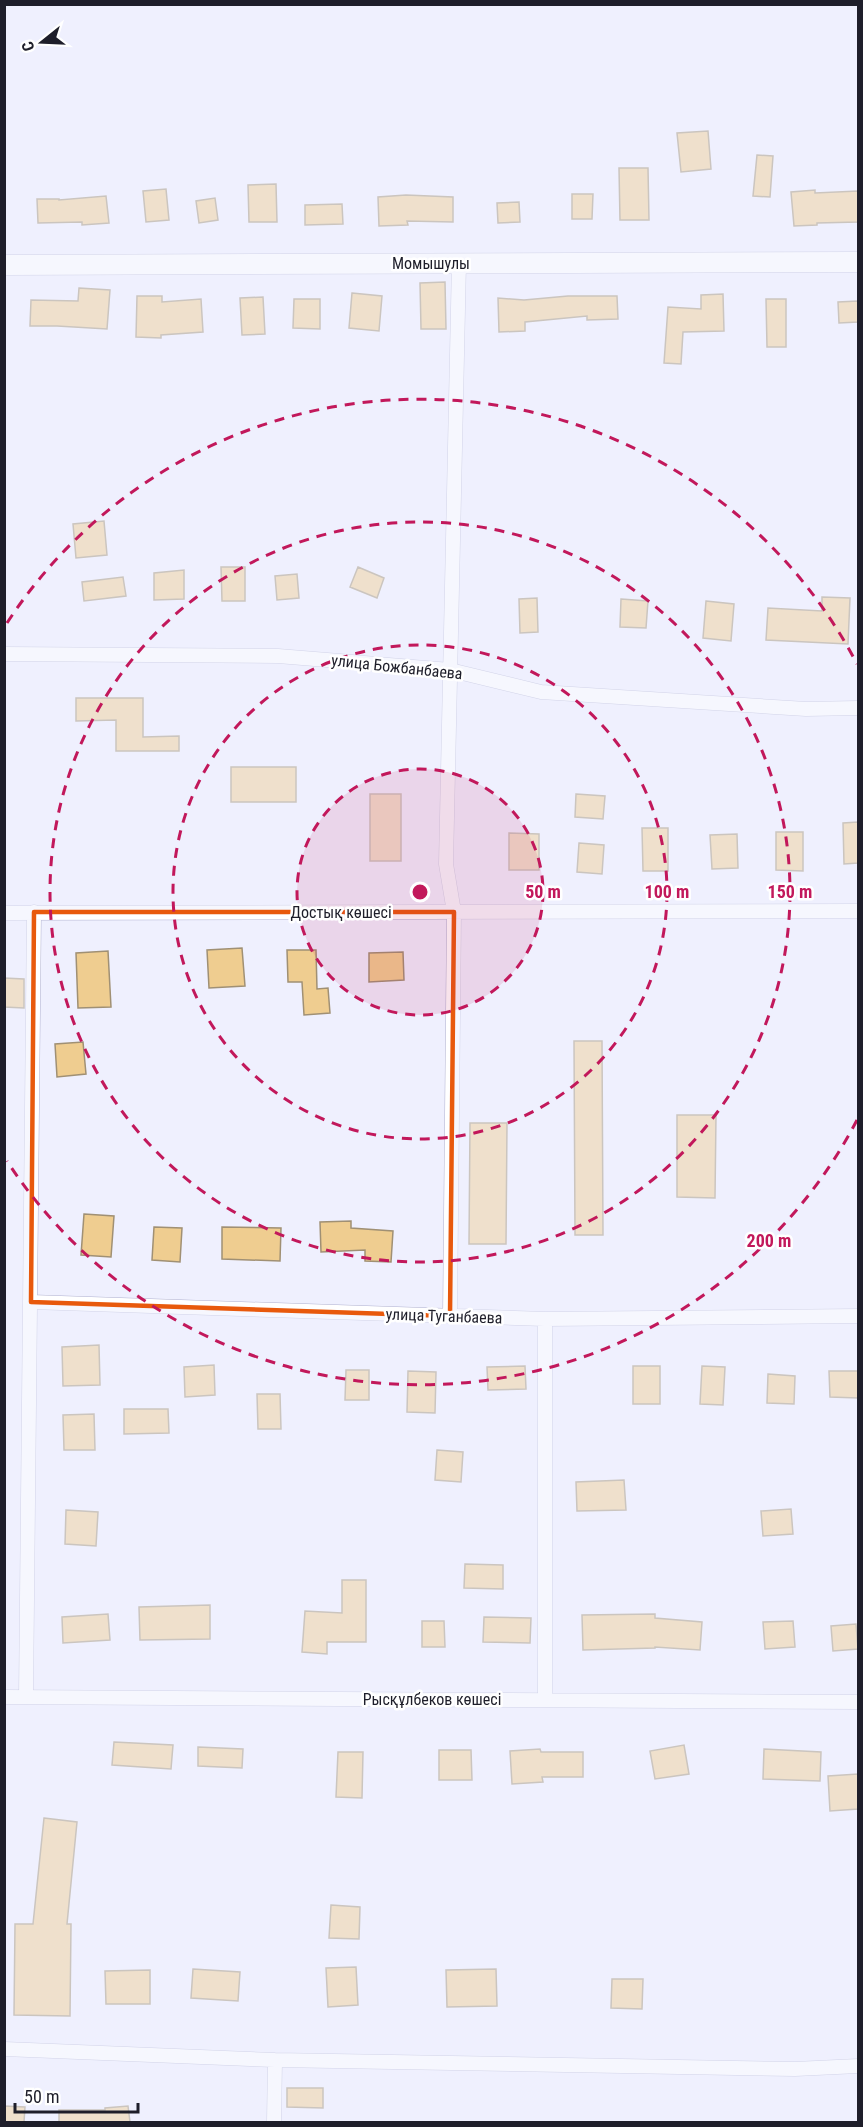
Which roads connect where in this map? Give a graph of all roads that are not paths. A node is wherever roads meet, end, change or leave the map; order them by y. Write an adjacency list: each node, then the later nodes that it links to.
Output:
1 (459, 262): 2 (street, Момышулы); 3 (street, Момышулы); 5 (street)
2 (858, 262)
3 (4, 265)
4 (4, 654): 5 (street, улица Божбанбаева)
5 (450, 670): 6 (street, улица Божбанбаева); 9 (street)
6 (858, 708)
7 (858, 911): 9 (street, Достық көшесі)
8 (34, 912): 9 (street, Достық көшесі); 10 (street, Достық көшесі); 11 (street)
9 (454, 912): 12 (street)
10 (4, 913)
11 (30, 1302): 12 (street, улица Туганбаева); 16 (street)
12 (450, 1316): 14 (street, улица Туганбаева)
13 (858, 1316): 14 (street, улица Туганбаева)
14 (544, 1319): 17 (street)
15 (4, 1696): 16 (street, Рысқұлбеков көшесі)
16 (26, 1697): 17 (street, Рысқұлбеков көшесі)
17 (545, 1700): 18 (street, Рысқұлбеков көшесі)
18 (858, 1702)
19 (4, 2049): 20 (street)
20 (275, 2060): 21 (street); 22 (street)
21 (858, 2066)
22 (274, 2122)

